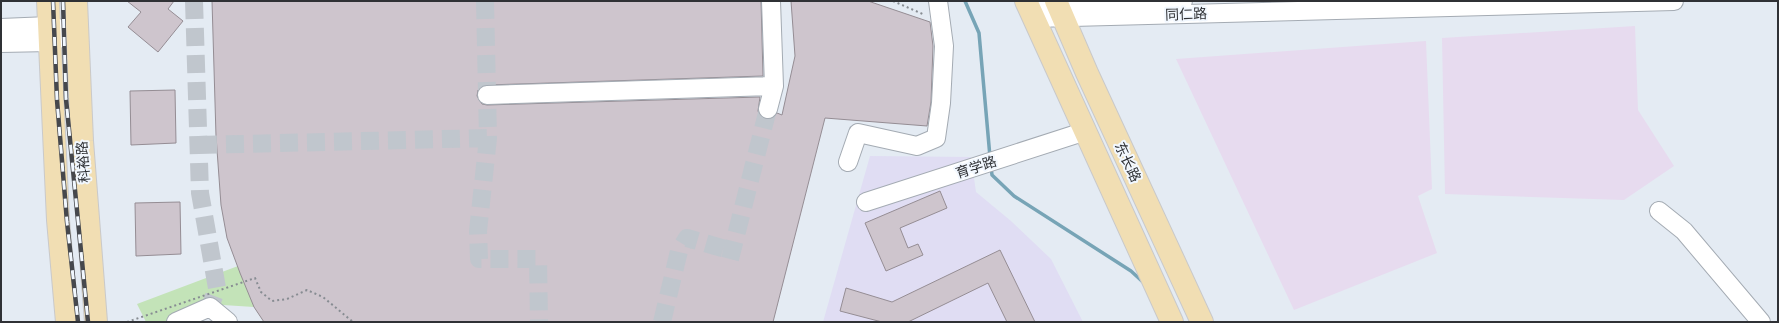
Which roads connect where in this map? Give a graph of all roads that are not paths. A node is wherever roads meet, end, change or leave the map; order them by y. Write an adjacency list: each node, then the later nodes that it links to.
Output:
1 (48, 1): 11 (main road, 科裕路)
2 (76, 1): 10 (main road, 科裕路)
3 (771, 1): 13 (street)
4 (938, 1): 17 (street)
5 (1674, 1): 6 (street, 同仁路)
6 (1181, 5): 7 (street, 同仁路)
7 (1058, 7): 8 (street, 同仁路); 25 (main road, 东长路)
8 (1029, 8): 16 (main road, 东长路)
9 (1, 28): 11 (street)
10 (77, 32): 11 (street); 21 (main road, 科裕路)
11 (49, 34): 12 (street); 20 (main road, 科裕路)
12 (1, 43)
13 (774, 86): 14 (street); 15 (street)
14 (487, 95)
15 (768, 109)
16 (1086, 131): 18 (street, 育学路); 24 (main road, 东长路)
17 (848, 162)
18 (866, 202)
19 (1659, 211): 26 (street)
20 (67, 322)
21 (96, 322)
22 (176, 322): 23 (street)
23 (228, 322)
24 (1172, 322)
25 (1202, 322)
26 (1761, 322)

